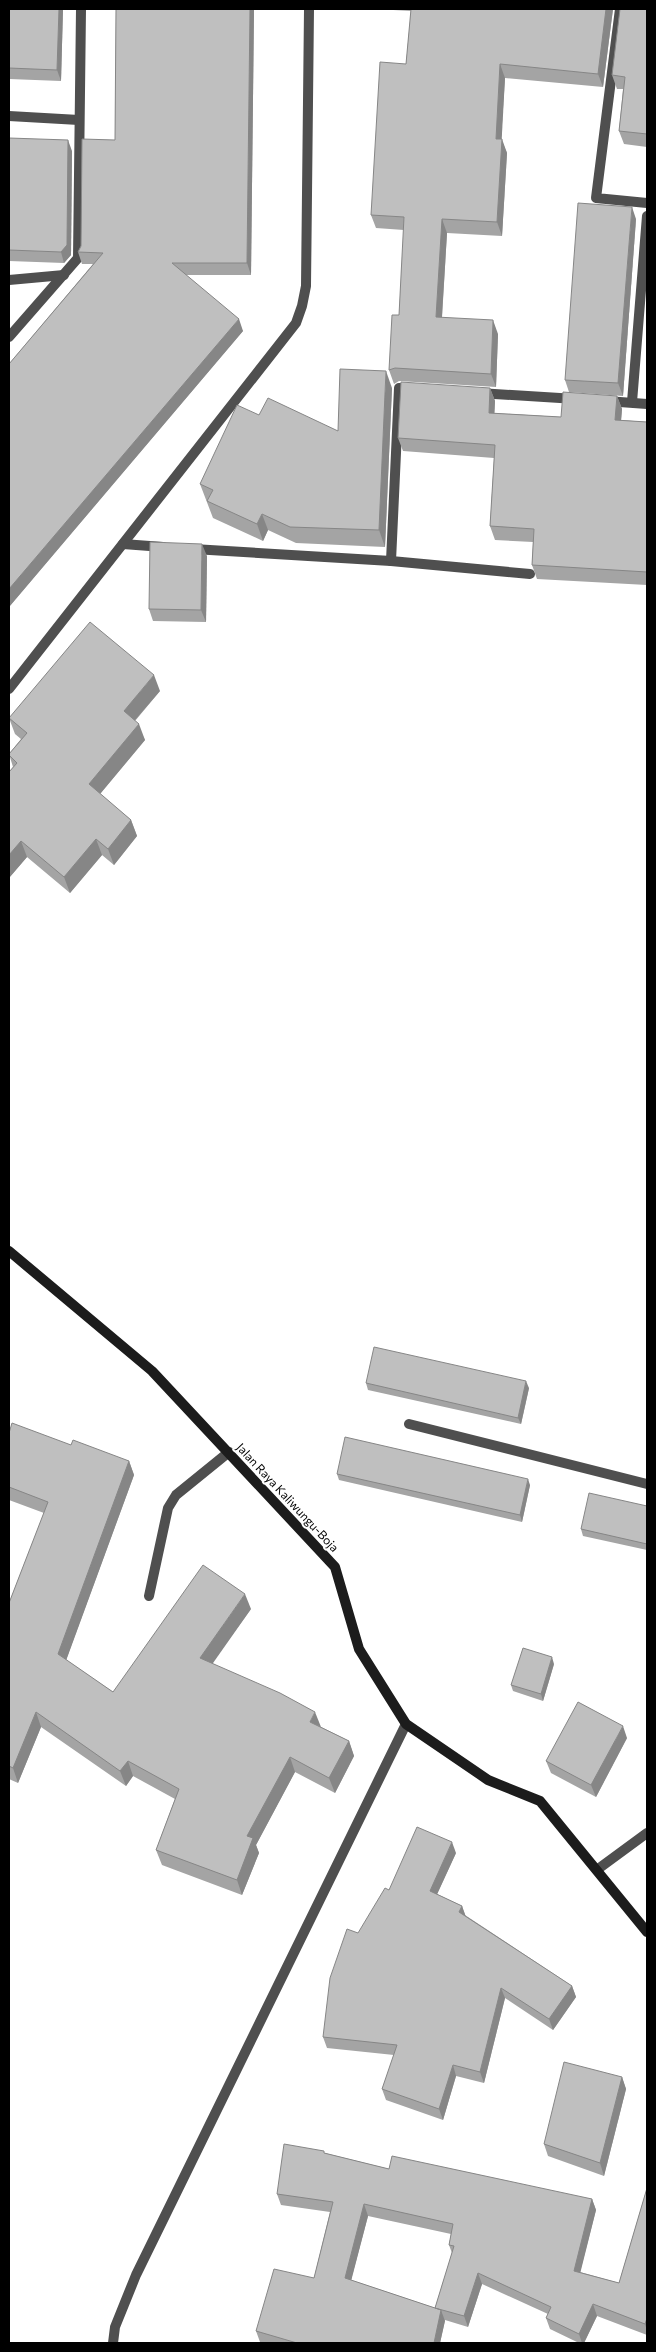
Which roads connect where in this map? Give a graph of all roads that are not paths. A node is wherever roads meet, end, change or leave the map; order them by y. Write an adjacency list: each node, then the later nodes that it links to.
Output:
1 (81, 9): 5 (street)
2 (309, 9): 15 (street)
3 (620, 9): 6 (street)
4 (9, 116): 5 (street)
5 (79, 120): 8 (street)
6 (647, 203)
7 (647, 216): 13 (street)
8 (64, 275): 9 (street); 10 (street)
9 (9, 280)
10 (9, 337)
11 (428, 389): 16 (street)
12 (467, 392): 13 (street)
13 (632, 402): 14 (street)
14 (647, 404)
15 (123, 544): 16 (street); 18 (street)
16 (391, 562): 17 (street)
17 (530, 574)
18 (9, 689)
19 (9, 1251): 21 (main road, Jalan Raya Kaliwungu-Boja)
20 (409, 1424): 22 (street)
21 (229, 1452): 23 (street); 24 (main road, Jalan Raya Kaliwungu-Boja)
22 (647, 1484)
23 (149, 1596)
24 (406, 1724): 26 (main road, Jalan Raya Kaliwungu-Boja); 28 (street)
25 (647, 1833): 26 (street)
26 (598, 1869): 27 (main road, Jalan Raya Kaliwungu-Boja)
27 (647, 1932)
28 (113, 2343)

